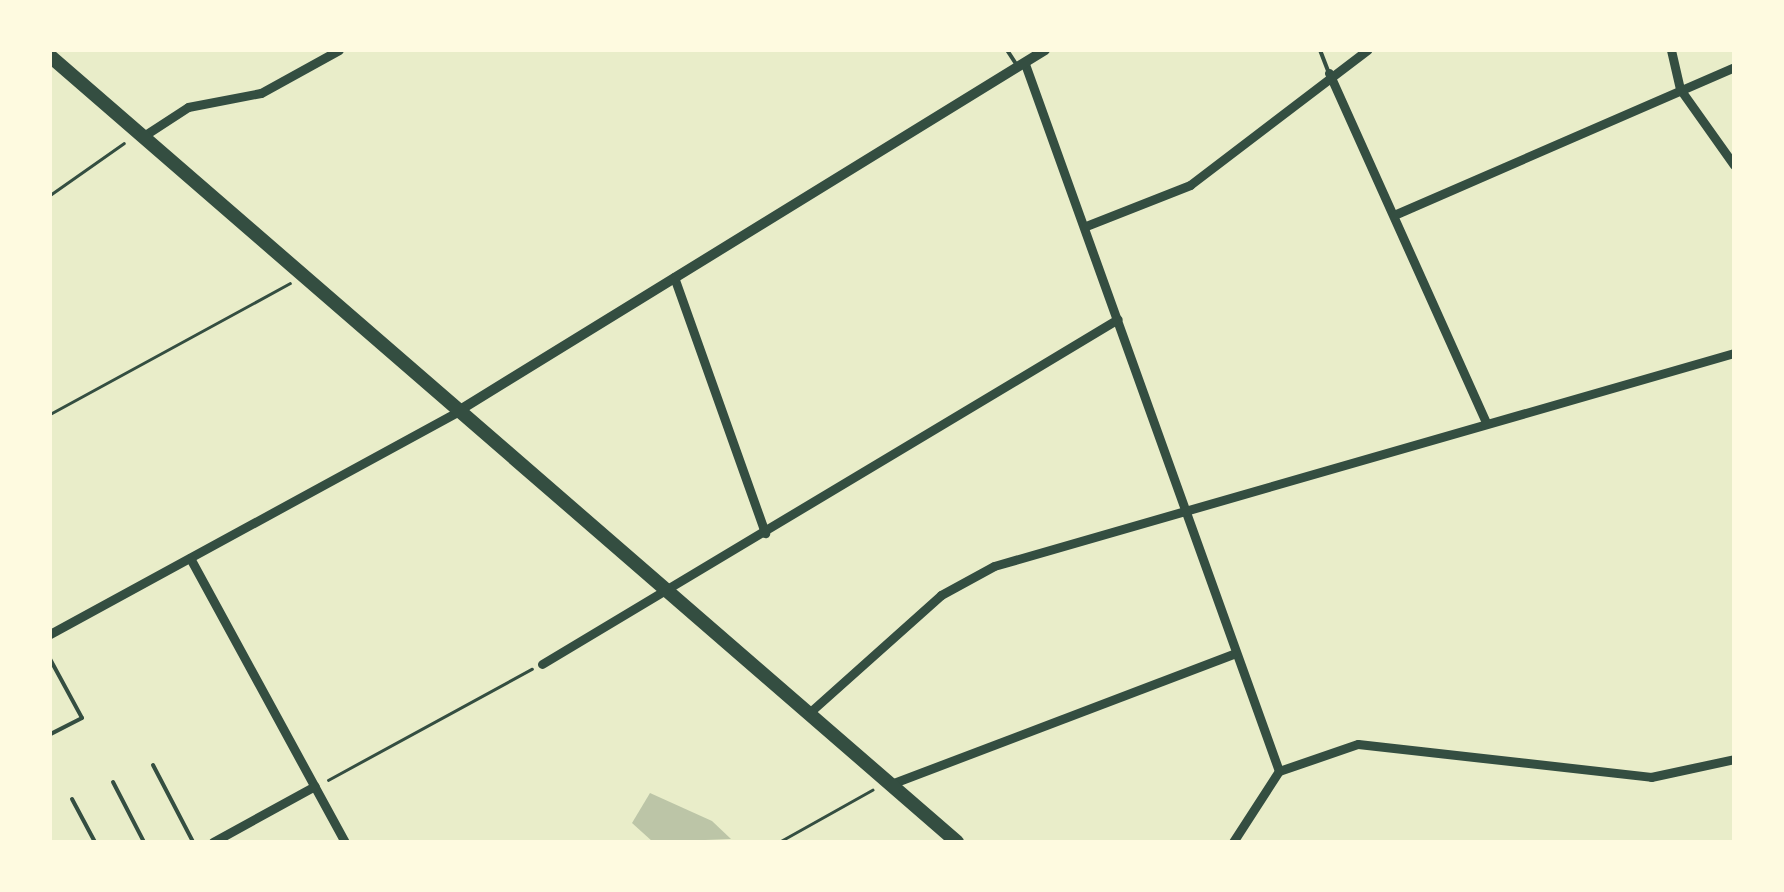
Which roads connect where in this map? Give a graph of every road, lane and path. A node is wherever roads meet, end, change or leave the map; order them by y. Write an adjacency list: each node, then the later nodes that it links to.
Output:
1 (340, 50): 12 (street)
2 (1008, 50): 8 (lane)
3 (1045, 50): 8 (street)
4 (1320, 50): 10 (lane)
5 (1366, 50): 10 (street)
6 (1671, 50): 11 (street)
7 (50, 56): 12 (highway)
8 (1022, 66): 16 (street); 18 (street)
9 (1734, 67): 11 (street)
10 (1329, 73): 15 (street); 16 (street)
11 (1680, 89): 13 (street); 15 (street)
12 (140, 135): 14 (path); 17 (highway)
13 (1734, 166)
14 (50, 195)
15 (1394, 215): 23 (street)
16 (1086, 226): 19 (street)
17 (304, 275): 21 (highway); 22 (path)
18 (674, 277): 21 (street); 25 (street)
19 (1118, 320): 24 (street); 25 (street)
20 (1734, 353): 23 (street)
21 (460, 410): 26 (street); 27 (highway)
22 (50, 414)
23 (1486, 424): 24 (street)
24 (1185, 510): 29 (street); 32 (street)
25 (766, 533): 27 (street)
26 (190, 558): 28 (street); 39 (street)
27 (668, 592): 31 (street); 32 (highway)
28 (50, 634)
29 (1233, 654): 36 (street); 37 (street)
30 (50, 659): 33 (lane)
31 (542, 664): 39 (path)
32 (809, 713): 37 (highway)
33 (50, 734)
34 (1734, 759): 36 (street)
35 (153, 764): 43 (lane)
36 (1279, 772): 48 (street)
37 (886, 780): 46 (path); 47 (highway)
38 (113, 782): 42 (lane)
39 (315, 786): 44 (street); 45 (street)
40 (72, 799): 41 (lane)
41 (95, 842)
42 (144, 842)
43 (192, 842)
44 (212, 842)
45 (344, 842)
46 (778, 842)
47 (957, 842)
48 (1232, 842)

